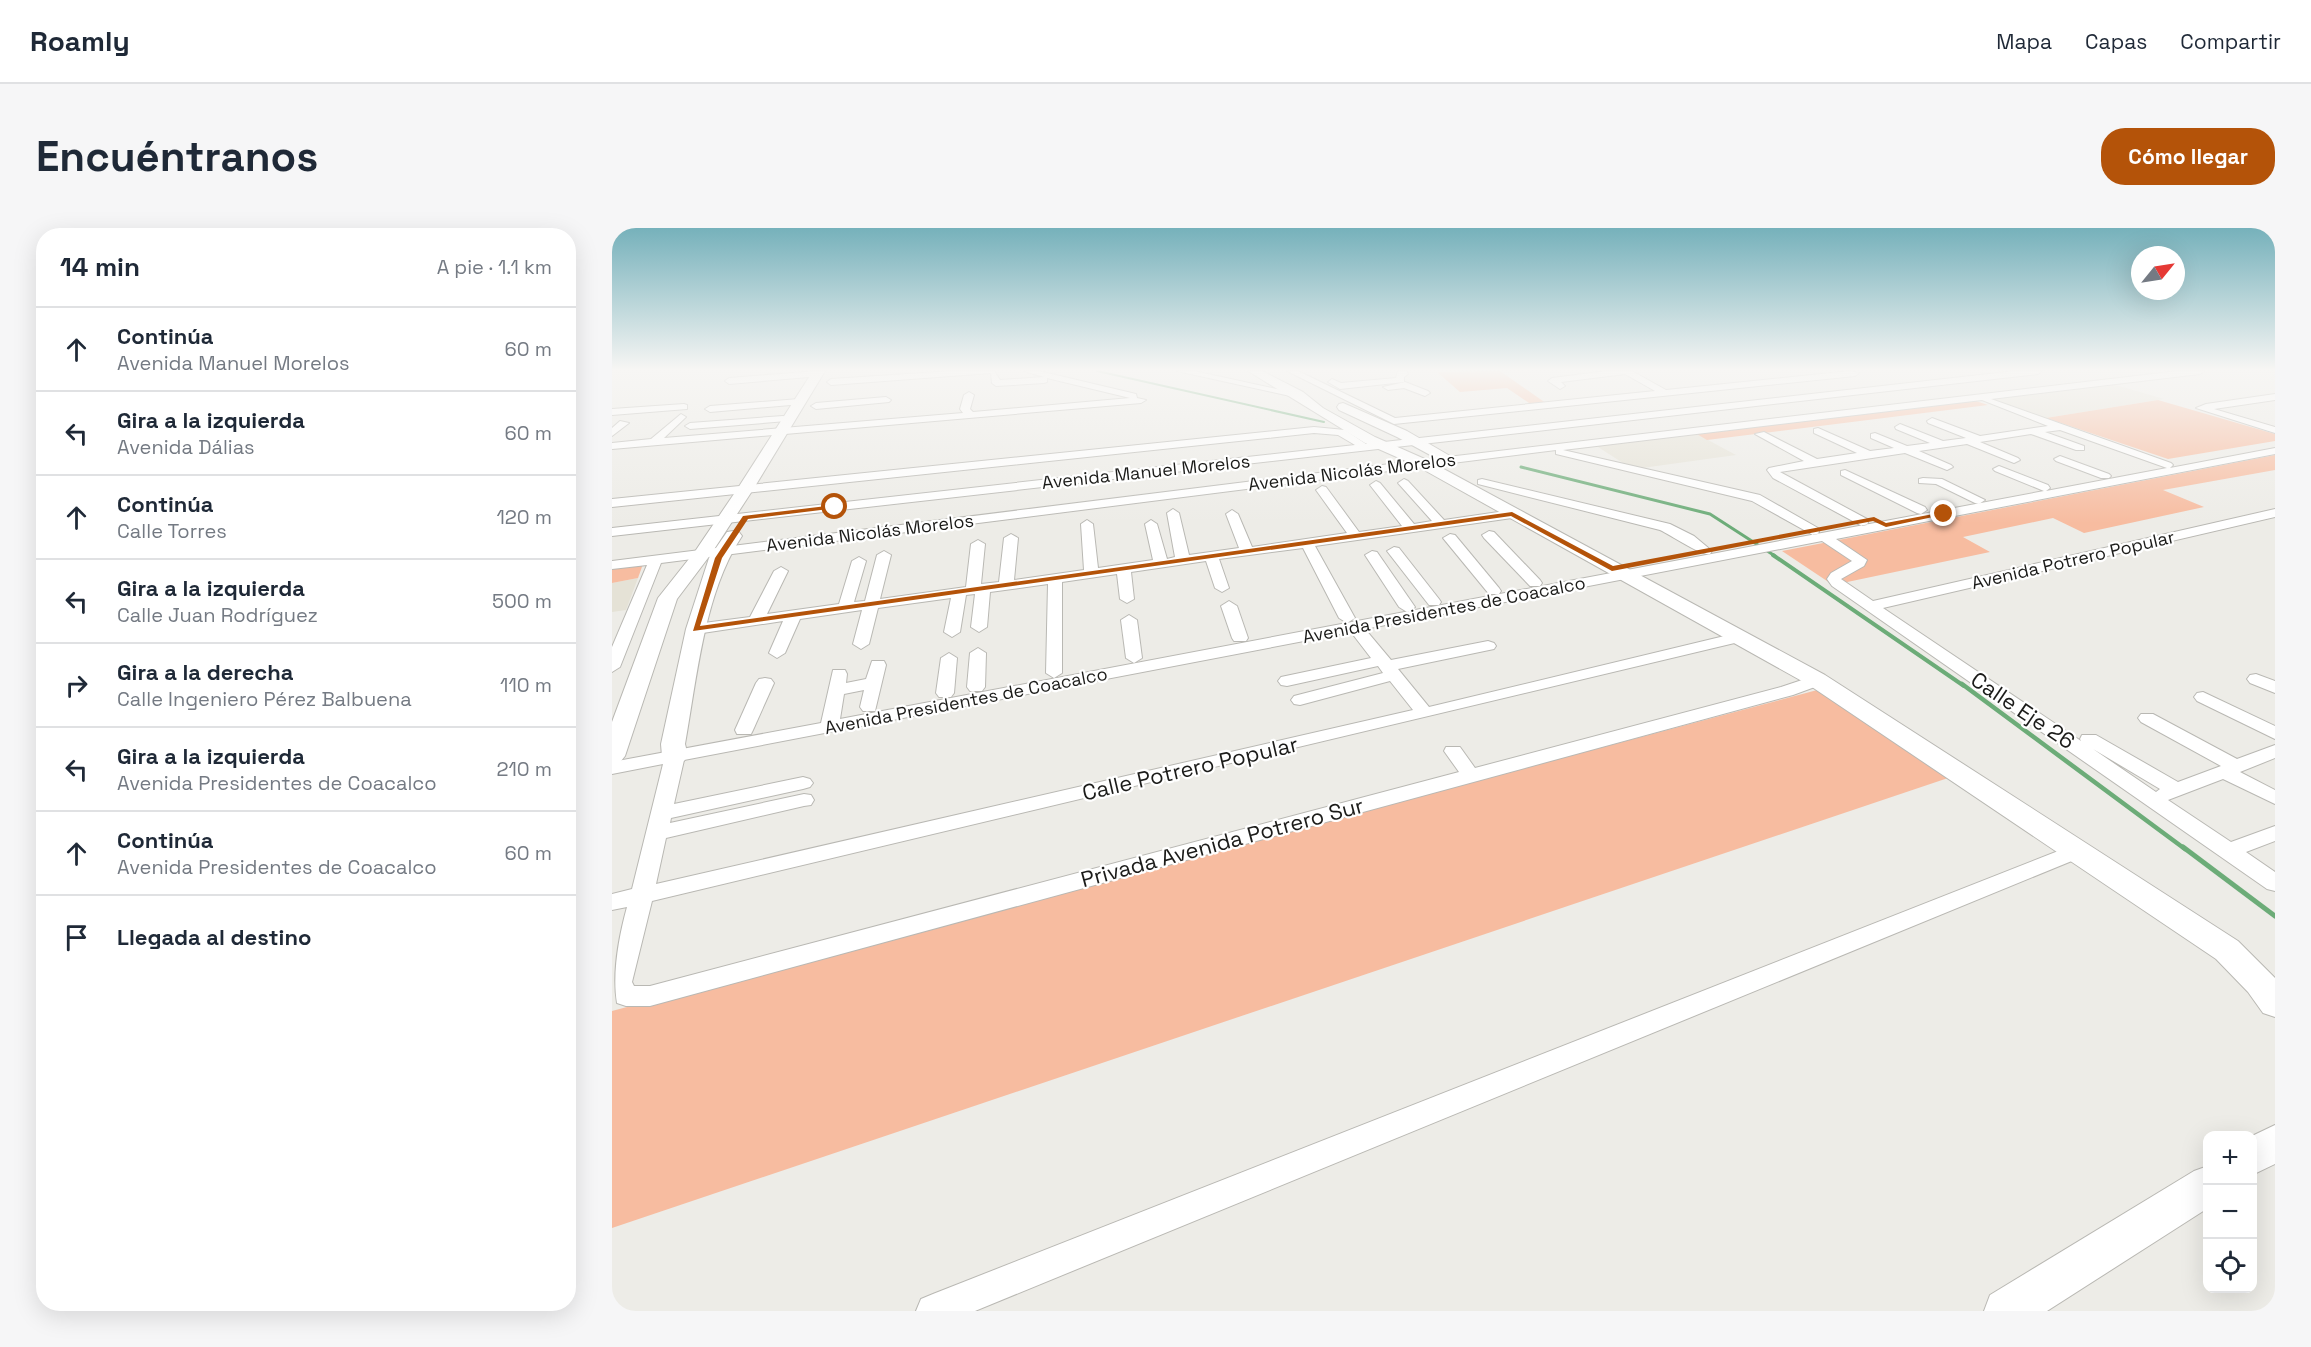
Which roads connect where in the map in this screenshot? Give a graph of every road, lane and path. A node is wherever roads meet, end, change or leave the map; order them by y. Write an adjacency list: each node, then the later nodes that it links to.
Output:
1 (673, 422): 36 (street)
2 (745, 422): 19 (street)
3 (787, 422): 28 (main road)
4 (807, 422): 25 (main road)
5 (894, 422): 6 (street); 25 (street)
6 (897, 422)
7 (1339, 422): 39 (main road)
8 (1388, 422): 33 (main road)
9 (1525, 422): 23 (street)
10 (1542, 422): 20 (street)
11 (1593, 422): 18 (street, Avenida Manuel Morelos)
12 (1761, 422): 13 (street, Avenida Nicolás Morelos); 35 (street, Avenida Nicolás Morelos)
13 (1765, 422)
14 (1934, 422): 30 (street)
15 (2046, 422): 22 (street)
16 (2246, 422): 24 (street)
17 (624, 423): 29 (street)
18 (1572, 424): 20 (street, Avenida Manuel Morelos); 35 (street)
19 (690, 426)
20 (1548, 426): 23 (street, Avenida Manuel Morelos)
21 (1900, 427): 37 (street)
22 (2061, 427): 27 (street); 58 (street)
23 (1534, 428): 33 (street, Avenida Manuel Morelos)
24 (2275, 430)
25 (801, 431): 28 (street); 41 (main road)
26 (1818, 431): 49 (street)
27 (2032, 431): 30 (street); 44 (street)
28 (780, 432): 36 (street); 69 (main road)
29 (612, 433)
30 (1982, 433): 34 (street)
31 (1875, 436): 45 (street)
32 (1222, 440): 42 (street); 54 (street); 62 (street)
33 (1423, 440): 39 (street, Avenida Manuel Morelos); 48 (street); 52 (main road)
34 (1966, 441): 37 (street); 53 (street)
35 (1599, 442): 43 (street, Avenida Nicolás Morelos)
36 (653, 443): 40 (street)
37 (1943, 444): 45 (street)
38 (2275, 444): 47 (street, Avenida Presidentes de Coacalco)
39 (1382, 445): 42 (street, Avenida Manuel Morelos); 56 (main road)
40 (612, 447)
41 (790, 447)
42 (1363, 447): 62 (street, Avenida Manuel Morelos)
43 (1545, 448): 48 (street, Avenida Nicolás Morelos); 89 (street)
44 (2080, 448)
45 (1906, 449): 49 (street); 59 (street)
46 (2275, 451): 50 (street, Avenida Presidentes de Coacalco)
47 (2231, 453): 50 (street); 58 (street, Avenida Presidentes de Coacalco)
48 (1495, 454): 52 (street, Avenida Nicolás Morelos)
49 (1869, 454): 55 (street)
50 (2244, 457): 63 (street, Avenida Presidentes de Coacalco)
51 (2060, 459): 63 (street)
52 (1449, 460): 56 (street, Avenida Nicolás Morelos); 65 (main road)
53 (2014, 460)
54 (1004, 462): 68 (street); 73 (street)
55 (1815, 462): 57 (street); 57 (street)
56 (1422, 463): 62 (street, Avenida Nicolás Morelos); 65 (main road); 79 (main road)
57 (1797, 465): 83 (street)
58 (2167, 465): 63 (street, Avenida Presidentes de Coacalco)
59 (1947, 467)
60 (1999, 470): 70 (street)
61 (775, 471): 68 (main road)
62 (1240, 473): 73 (street, Avenida Nicolás Morelos); 73 (street, Avenida Manuel Morelos)
63 (2101, 480): 70 (street, Avenida Presidentes de Coacalco); 83 (street, Avenida Presidentes de Coacalco)
64 (1923, 481): 72 (street)
65 (1482, 482): 98 (street); 110 (main road)
66 (1404, 483): 86 (street)
67 (1376, 485): 87 (street)
68 (765, 486): 69 (street); 81 (main road)
69 (746, 488): 74 (street); 82 (main road)
70 (2044, 488): 72 (street, Avenida Presidentes de Coacalco)
71 (1322, 490): 91 (street)
72 (1978, 500): 75 (street, Avenida Presidentes de Coacalco)
73 (1002, 502): 81 (street, Avenida Manuel Morelos); 100 (street, Avenida Nicolás Morelos)
74 (612, 503)
75 (1922, 510): 80 (street, Avenida Presidentes de Coacalco); 80 (street)
76 (1173, 513): 106 (street)
77 (2275, 513): 124 (street, Avenida Potrero Popular)
78 (1232, 514): 99 (street)
79 (1512, 514): 86 (street); 110 (main road)
80 (1903, 514): 83 (street, Avenida Presidentes de Coacalco)
81 (746, 517): 82 (street, Avenida Manuel Morelos); 100 (main road)
82 (725, 519): 88 (street, Avenida Manuel Morelos); 100 (main road)
83 (1874, 522): 89 (street, Avenida Presidentes de Coacalco); 89 (street, Avenida Presidentes de Coacalco)
84 (1087, 524): 112 (street)
85 (1151, 524): 107 (street)
86 (1441, 524): 87 (street)
87 (1411, 528): 91 (street)
88 (612, 532)
89 (1819, 534): 96 (street, Avenida Presidentes de Coacalco); 124 (street, Calle Eje 26)
90 (1489, 535): 114 (street)
91 (1355, 536): 94 (street)
92 (1011, 538): 115 (street)
93 (1450, 538): 118 (street)
94 (1307, 543): 99 (street); 130 (street)
95 (978, 544): 117 (street)
96 (1731, 550): 98 (street, Avenida Presidentes de Coacalco); 110 (street, Avenida Presidentes de Coacalco)
97 (1394, 551): 120 (street)
98 (1705, 551): 110 (street, Avenida Presidentes de Coacalco)
99 (1247, 552): 103 (street)
100 (715, 554): 104 (street, Avenida Nicolás Morelos); 132 (main road); 167 (main road)
101 (884, 555): 122 (street)
102 (1371, 555): 125 (street)
103 (1210, 557): 106 (street); 116 (street)
104 (656, 559): 108 (street, Avenida Nicolás Morelos); 144 (street)
105 (859, 561): 126 (street)
106 (1183, 561): 107 (street)
107 (1161, 564): 109 (street)
108 (612, 565)
109 (1124, 569): 112 (street); 119 (street)
110 (1624, 569): 114 (street, Avenida Presidentes de Coacalco); 121 (street, Avenida Presidentes de Coacalco); 135 (main road)
111 (781, 571): 129 (street)
112 (1091, 573): 113 (street)
113 (1055, 579): 115 (street); 146 (street)
114 (1535, 583): 118 (street, Avenida Presidentes de Coacalco)
115 (1006, 586): 117 (street)
116 (1222, 588)
117 (972, 590): 122 (street); 131 (street); 133 (street)
118 (1494, 591): 121 (street, Avenida Presidentes de Coacalco)
119 (1127, 599)
120 (1434, 602): 121 (street, Avenida Presidentes de Coacalco); 125 (street, Avenida Presidentes de Coacalco)
121 (1460, 602): 130 (street, Avenida Presidentes de Coacalco)
122 (872, 604): 126 (street); 136 (street)
123 (1228, 606): 134 (street)
124 (1871, 606): 176 (street, Calle Eje 26)
125 (1407, 607): 130 (street, Avenida Presidentes de Coacalco)
126 (845, 608): 127 (street)
127 (794, 615): 129 (street); 139 (street)
128 (1130, 620): 142 (street)
129 (756, 621): 132 (street)
130 (1351, 622): 134 (street, Avenida Presidentes de Coacalco); 140 (street, Avenida Presidentes de Coacalco); 145 (street)
131 (979, 627)
132 (696, 629): 164 (main road)
133 (952, 632)
134 (1240, 638): 140 (street, Avenida Presidentes de Coacalco)
135 (1737, 638): 149 (main road); 158 (street, Calle Potrero Popular)
136 (861, 644)
137 (1488, 646): 145 (street)
138 (978, 652): 152 (street)
139 (777, 653)
140 (1169, 657): 142 (street, Avenida Presidentes de Coacalco); 160 (street, Avenida Presidentes de Coacalco)
141 (949, 658): 154 (street)
142 (1134, 658): 146 (street, Avenida Presidentes de Coacalco)
143 (878, 665): 150 (street)
144 (612, 667)
145 (1388, 667): 148 (street); 156 (street); 158 (street)
146 (1054, 673): 152 (street, Avenida Presidentes de Coacalco)
147 (2256, 679): 153 (street)
148 (1287, 681)
149 (1816, 681): 170 (street, Privada Avenida Potrero Sur); 175 (main road)
150 (874, 683): 157 (street); 160 (street)
151 (765, 684): 161 (street)
152 (976, 687): 154 (street, Avenida Presidentes de Coacalco)
153 (2275, 688)
154 (945, 693): 157 (street, Avenida Presidentes de Coacalco)
155 (2203, 697): 162 (street)
156 (1300, 700)
157 (869, 707): 160 (street, Avenida Presidentes de Coacalco)
158 (1425, 713): 178 (street, Calle Potrero Popular)
159 (2147, 718): 169 (street)
160 (830, 721): 161 (street, Avenida Presidentes de Coacalco); 164 (street, Avenida Presidentes de Coacalco)
161 (744, 730): 164 (street, Avenida Presidentes de Coacalco)
162 (2275, 733)
163 (2089, 739): 169 (street)
164 (674, 750): 167 (street, Avenida Presidentes de Coacalco); 168 (street, Avenida Presidentes de Coacalco); 173 (street)
165 (1453, 751): 170 (street)
166 (2275, 751): 169 (street)
167 (612, 756)
168 (612, 768)
169 (2230, 769): 172 (street)
170 (1471, 776): 178 (street, Privada Avenida Potrero Sur)
171 (803, 792): 173 (street)
172 (2275, 798)
173 (658, 823): 178 (street)
174 (2275, 833): 176 (street)
175 (2076, 851): 180 (main road); 186 (street)
176 (2228, 851): 177 (street, Calle Eje 26)
177 (2275, 884)
178 (642, 895): 179 (street)
179 (612, 902)
180 (2227, 950): 181 (street); 182 (main road)
181 (2275, 978)
182 (2275, 1003)
183 (2275, 1143): 184 (main road)
184 (2257, 1154)
185 (2203, 1188): 187 (main road)
186 (933, 1311)
187 (2006, 1311)

